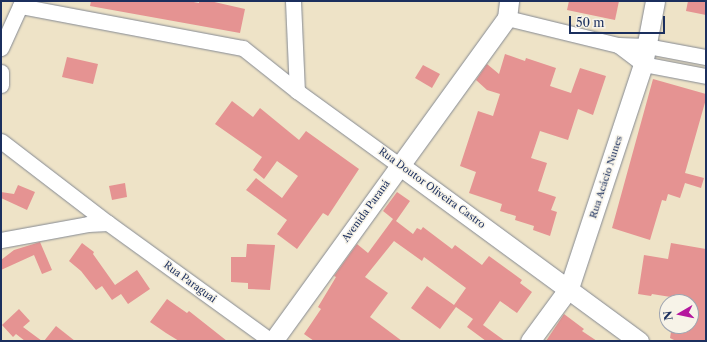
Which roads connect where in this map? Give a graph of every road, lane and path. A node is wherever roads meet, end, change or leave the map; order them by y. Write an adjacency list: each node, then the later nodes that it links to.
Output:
1 (293, 1): 10 (street)
2 (655, 1): 5 (street, Rua Acácio Nunes)
3 (508, 9): 5 (street); 12 (street, Avenida Paraná)
4 (1, 48): 10 (street, Rua Doutor Oliveira Castro)
5 (645, 55): 6 (street); 8 (street); 15 (street, Rua Acácio Nunes)
6 (706, 57)
7 (1, 72): 9 (street)
8 (706, 76)
9 (1, 85)
10 (296, 91): 12 (street, Rua Doutor Oliveira Castro)
11 (1, 141): 13 (street, Rua Paraguai)
12 (400, 165): 15 (street, Rua Doutor Oliveira Castro); 16 (street, Avenida Paraná)
13 (108, 223): 14 (street); 16 (street, Rua Paraguai)
14 (1, 240)
15 (569, 288): 17 (street, Rua Acácio Nunes); 18 (street, Rua Doutor Oliveira Castro)
16 (272, 341)
17 (530, 341)
18 (639, 341)

